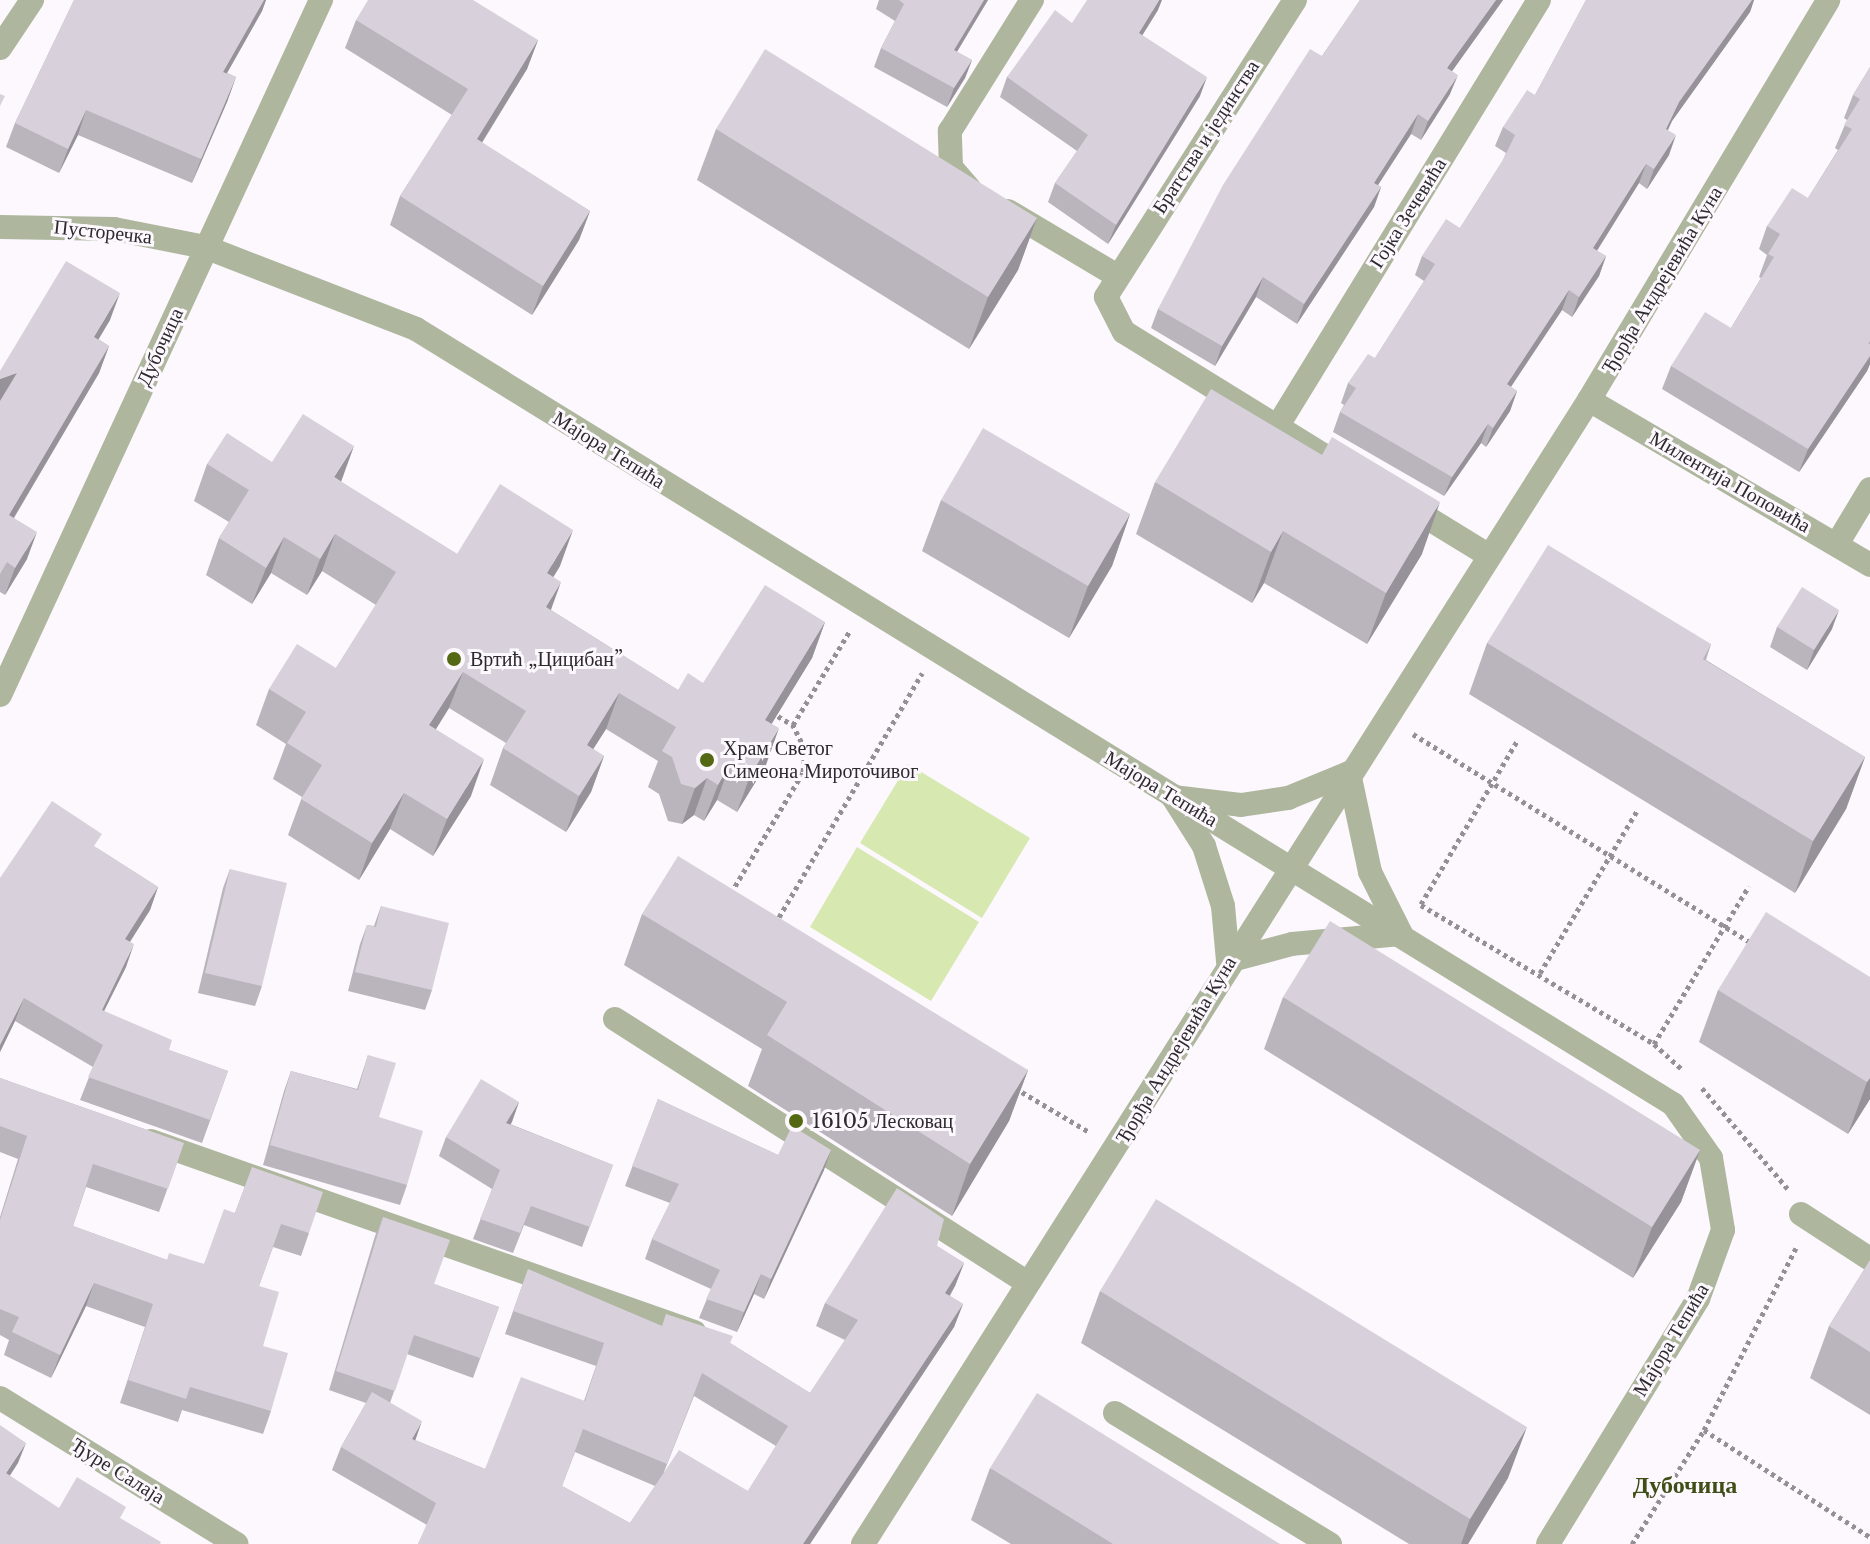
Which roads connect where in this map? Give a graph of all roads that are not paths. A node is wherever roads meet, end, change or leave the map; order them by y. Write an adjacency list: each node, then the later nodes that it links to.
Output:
1 (32, 0): 7 (street)
2 (321, 0): 9 (street, Дубочица)
3 (1032, 0): 10 (street)
4 (1295, 0): 10 (street, Братства и јединства)
5 (1539, 0): 12 (street, Гојка Зечевића)
6 (1828, 0): 11 (street, Ђорђа Андрејевића Куна)
7 (0, 48)
8 (0, 227): 9 (street, Пусторечка)
9 (205, 247): 17 (street, Дубочица); 19 (street, Мајора Тепића)
10 (1116, 275): 12 (street)
11 (1589, 400): 14 (street, Милентија Поповића); 15 (street, Ђорђа Андрејевића Куна)
12 (1277, 427): 15 (street)
13 (1870, 489): 14 (street)
14 (1837, 544): 16 (street, Милентија Поповића)
15 (1488, 555): 18 (street, Ђорђа Андрејевића Куна)
16 (1870, 565)
17 (0, 695)
18 (1349, 773): 19 (street); 20 (street, Ђорђа Андрејевића Куна); 21 (street)
19 (1173, 797): 20 (street, Мајора Тепића); 22 (street)
20 (1288, 866): 21 (street, Мајора Тепића); 22 (street, Ђорђа Андрејевића Куна)
21 (1401, 934): 22 (street); 34 (street, Мајора Тепића)
22 (1228, 961): 27 (street, Ђорђа Андрејевића Куна)
23 (615, 1019): 27 (street)
24 (119, 1130): 28 (street)
25 (1801, 1214): 26 (street)
26 (1870, 1259)
27 (1027, 1282): 32 (street, Ђорђа Андрејевића Куна)
28 (715, 1340)
29 (0, 1398): 31 (street, Ђуре Салаја)
30 (1115, 1413): 33 (street)
31 (232, 1543)
32 (863, 1544)
33 (1330, 1544)
34 (1548, 1544)

